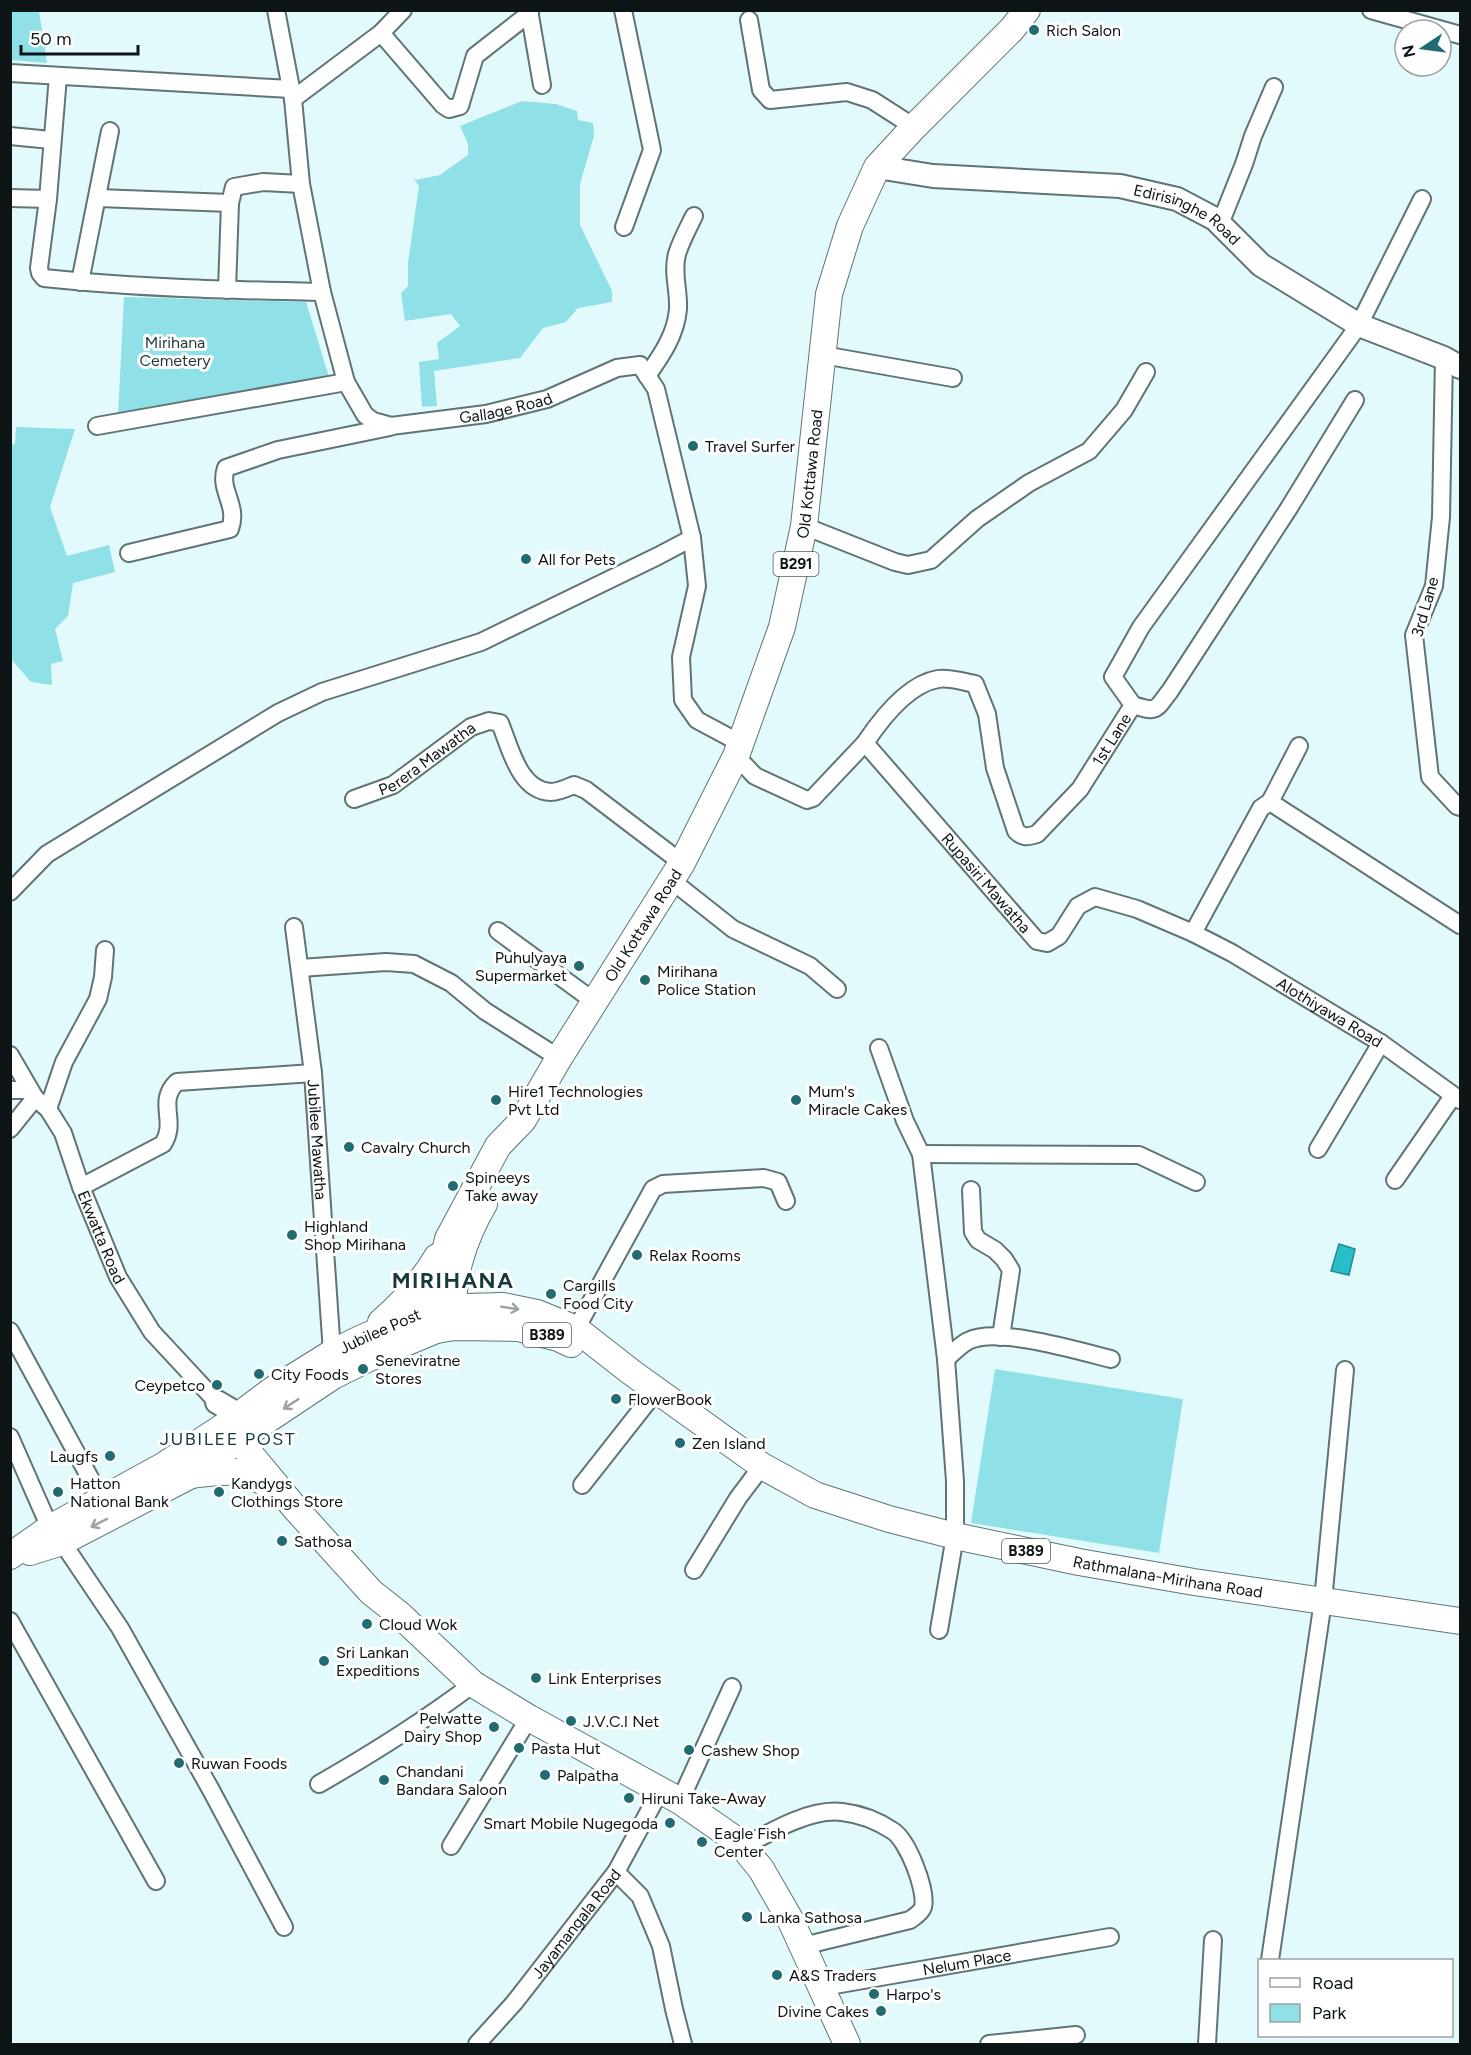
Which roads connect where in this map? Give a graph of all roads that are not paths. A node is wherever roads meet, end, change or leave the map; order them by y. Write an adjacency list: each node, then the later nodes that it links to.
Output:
1 (276, 10): 14 (street)
2 (403, 10): 8 (street)
3 (623, 10): 28 (street)
4 (1027, 10): 15 (main road, Old Kottawa Road / B291)
5 (1371, 10): 9 (street)
6 (529, 12): 8 (street); 12 (street)
7 (749, 20): 15 (street)
8 (381, 33): 14 (street)
9 (1461, 35)
10 (10, 73): 11 (street)
11 (58, 76): 14 (street); 18 (street)
12 (542, 85)
13 (1274, 87): 27 (street)
14 (292, 94): 20 (street)
15 (914, 127): 19 (main road, Old Kottawa Road / B291)
16 (110, 131): 22 (street)
17 (10, 136): 18 (street)
18 (51, 140): 23 (street)
19 (877, 167): 27 (main road, Edirisinghe Road); 33 (main road, Old Kottawa Road / B291)
20 (301, 184): 25 (street); 31 (street)
21 (10, 198): 23 (street)
22 (98, 198): 25 (street); 29 (street)
23 (48, 199): 29 (street)
24 (1422, 199): 32 (street)
25 (230, 203): 30 (street)
26 (694, 216): 36 (street)
27 (1220, 224): 32 (main road, Edirisinghe Road)
28 (624, 227)
29 (80, 282): 30 (street)
30 (227, 290): 31 (street)
31 (322, 292): 38 (street)
32 (1359, 325): 34 (main road, Edirisinghe Road); 45 (street, 1st Lane)
33 (823, 355): 37 (street); 42 (main road, Old Kottawa Road / B291)
34 (1452, 362): 51 (street, 3rd Lane)
35 (1146, 372): 42 (street)
36 (647, 376): 41 (street, Gallage Road); 43 (street)
37 (953, 378)
38 (346, 382): 40 (street); 41 (street)
39 (1355, 400): 45 (street)
40 (97, 426)
41 (391, 426): 44 (street)
42 (804, 526): 48 (main road, Old Kottawa Road / B291)
43 (692, 538): 48 (street); 53 (street)
44 (129, 553)
45 (1133, 705): 46 (street, 1st Lane)
46 (865, 743): 48 (street); 57 (street, Rupasiri Mawatha)
47 (1299, 746): 50 (street)
48 (738, 750): 52 (main road, Old Kottawa Road / B291)
49 (354, 799): 52 (street, Perera Mawatha)
50 (1270, 802): 54 (street); 57 (street)
51 (1461, 807)
52 (677, 872): 60 (street); 61 (main road, Old Kottawa Road / B291)
53 (10, 892)
54 (1461, 925)
55 (294, 927): 59 (street, Jubilee Mawatha)
56 (498, 931): 61 (street)
57 (1193, 933): 62 (street, Alothiyawa Road)
58 (105, 950): 69 (street)
59 (300, 968): 65 (street); 66 (street, Jubilee Mawatha)
60 (837, 988)
61 (595, 1002): 65 (main road, Old Kottawa Road / B291)
62 (1382, 1043): 68 (street, Alothiyawa Road); 72 (street)
63 (879, 1048): 73 (street)
64 (10, 1055): 69 (street, Ekwatta Road)
65 (559, 1058): 70 (main road, Old Kottawa Road / B291)
66 (313, 1073): 76 (street); 85 (street, Jubilee Mawatha)
67 (10, 1090): 69 (street)
68 (1457, 1098): 74 (street)
69 (38, 1099): 71 (street); 76 (street, Ekwatta Road)
70 (523, 1120): 79 (main road, Old Kottawa Road / B291); 80 (main road, Old Kottawa Road / B291)
71 (10, 1129)
72 (1318, 1149)
73 (921, 1154): 75 (street); 86 (street)
74 (1395, 1180)
75 (1196, 1182)
76 (81, 1187): 91 (street, Ekwatta Road)
77 (971, 1190): 83 (street)
78 (786, 1201): 81 (street)
79 (448, 1239): 80 (main road, Old Kottawa Road / B291); 84 (main road)
80 (444, 1318): 81 (main road, Rathmalana-Mirihana Road / B389, one-way to 81); 84 (main road, Jubilee Post); 89 (main road, Rathmalana-Mirihana Road / B389); 91 (main road, Jubilee Post, one-way to 91)
81 (576, 1329): 89 (main road, Rathmalana-Mirihana Road / B389)
82 (10, 1331): 97 (street)
83 (1001, 1336): 86 (street); 87 (street)
84 (365, 1337): 85 (main road, Jubilee Post)
85 (332, 1353): 91 (main road, Jubilee Post)
86 (946, 1359): 99 (street)
87 (1111, 1359)
88 (1345, 1370): 102 (street)
89 (631, 1372): 90 (main road, Rathmalana-Mirihana Road / B389)
90 (656, 1391): 93 (main road, Rathmalana-Mirihana Road / B389); 95 (street)
91 (235, 1422): 94 (main road); 96 (main road); 97 (main road); 103 (main road)
92 (10, 1437): 98 (street)
93 (762, 1466): 99 (main road, Rathmalana-Mirihana Road / B389); 101 (street)
94 (191, 1475): 96 (main road); 98 (main road, one-way to 98)
95 (582, 1485)
96 (286, 1497): 103 (main road)
97 (102, 1500): 98 (main road)
98 (56, 1535): 100 (main road); 116 (street)
99 (955, 1536): 102 (main road, Rathmalana-Mirihana Road / B389); 106 (street)
100 (10, 1557)
101 (694, 1570)
102 (1323, 1602): 105 (main road, Rathmalana-Mirihana Road / B389); 120 (street)
103 (400, 1615): 107 (main road)
104 (10, 1621): 115 (street)
105 (1461, 1621)
106 (939, 1630)
107 (473, 1684): 109 (main road); 110 (street)
108 (732, 1688): 111 (street, Jayamangala Road)
109 (529, 1718): 111 (main road); 112 (street)
110 (319, 1784)
111 (670, 1796): 113 (main road); 114 (street, Jayamangala Road)
112 (451, 1846)
113 (743, 1847): 119 (main road); 119 (street)
114 (616, 1872): 123 (street, Jayamangala Road); 124 (street)
115 (156, 1881)
116 (284, 1927)
117 (1110, 1937): 121 (street, Nelum Place)
118 (1213, 1940): 127 (street)
119 (803, 1946): 121 (main road)
120 (1270, 1959)
121 (823, 1987): 125 (main road)
122 (1076, 2035): 126 (street)
123 (477, 2044)
124 (683, 2044)
125 (847, 2044)
126 (989, 2044)
127 (1207, 2044)

